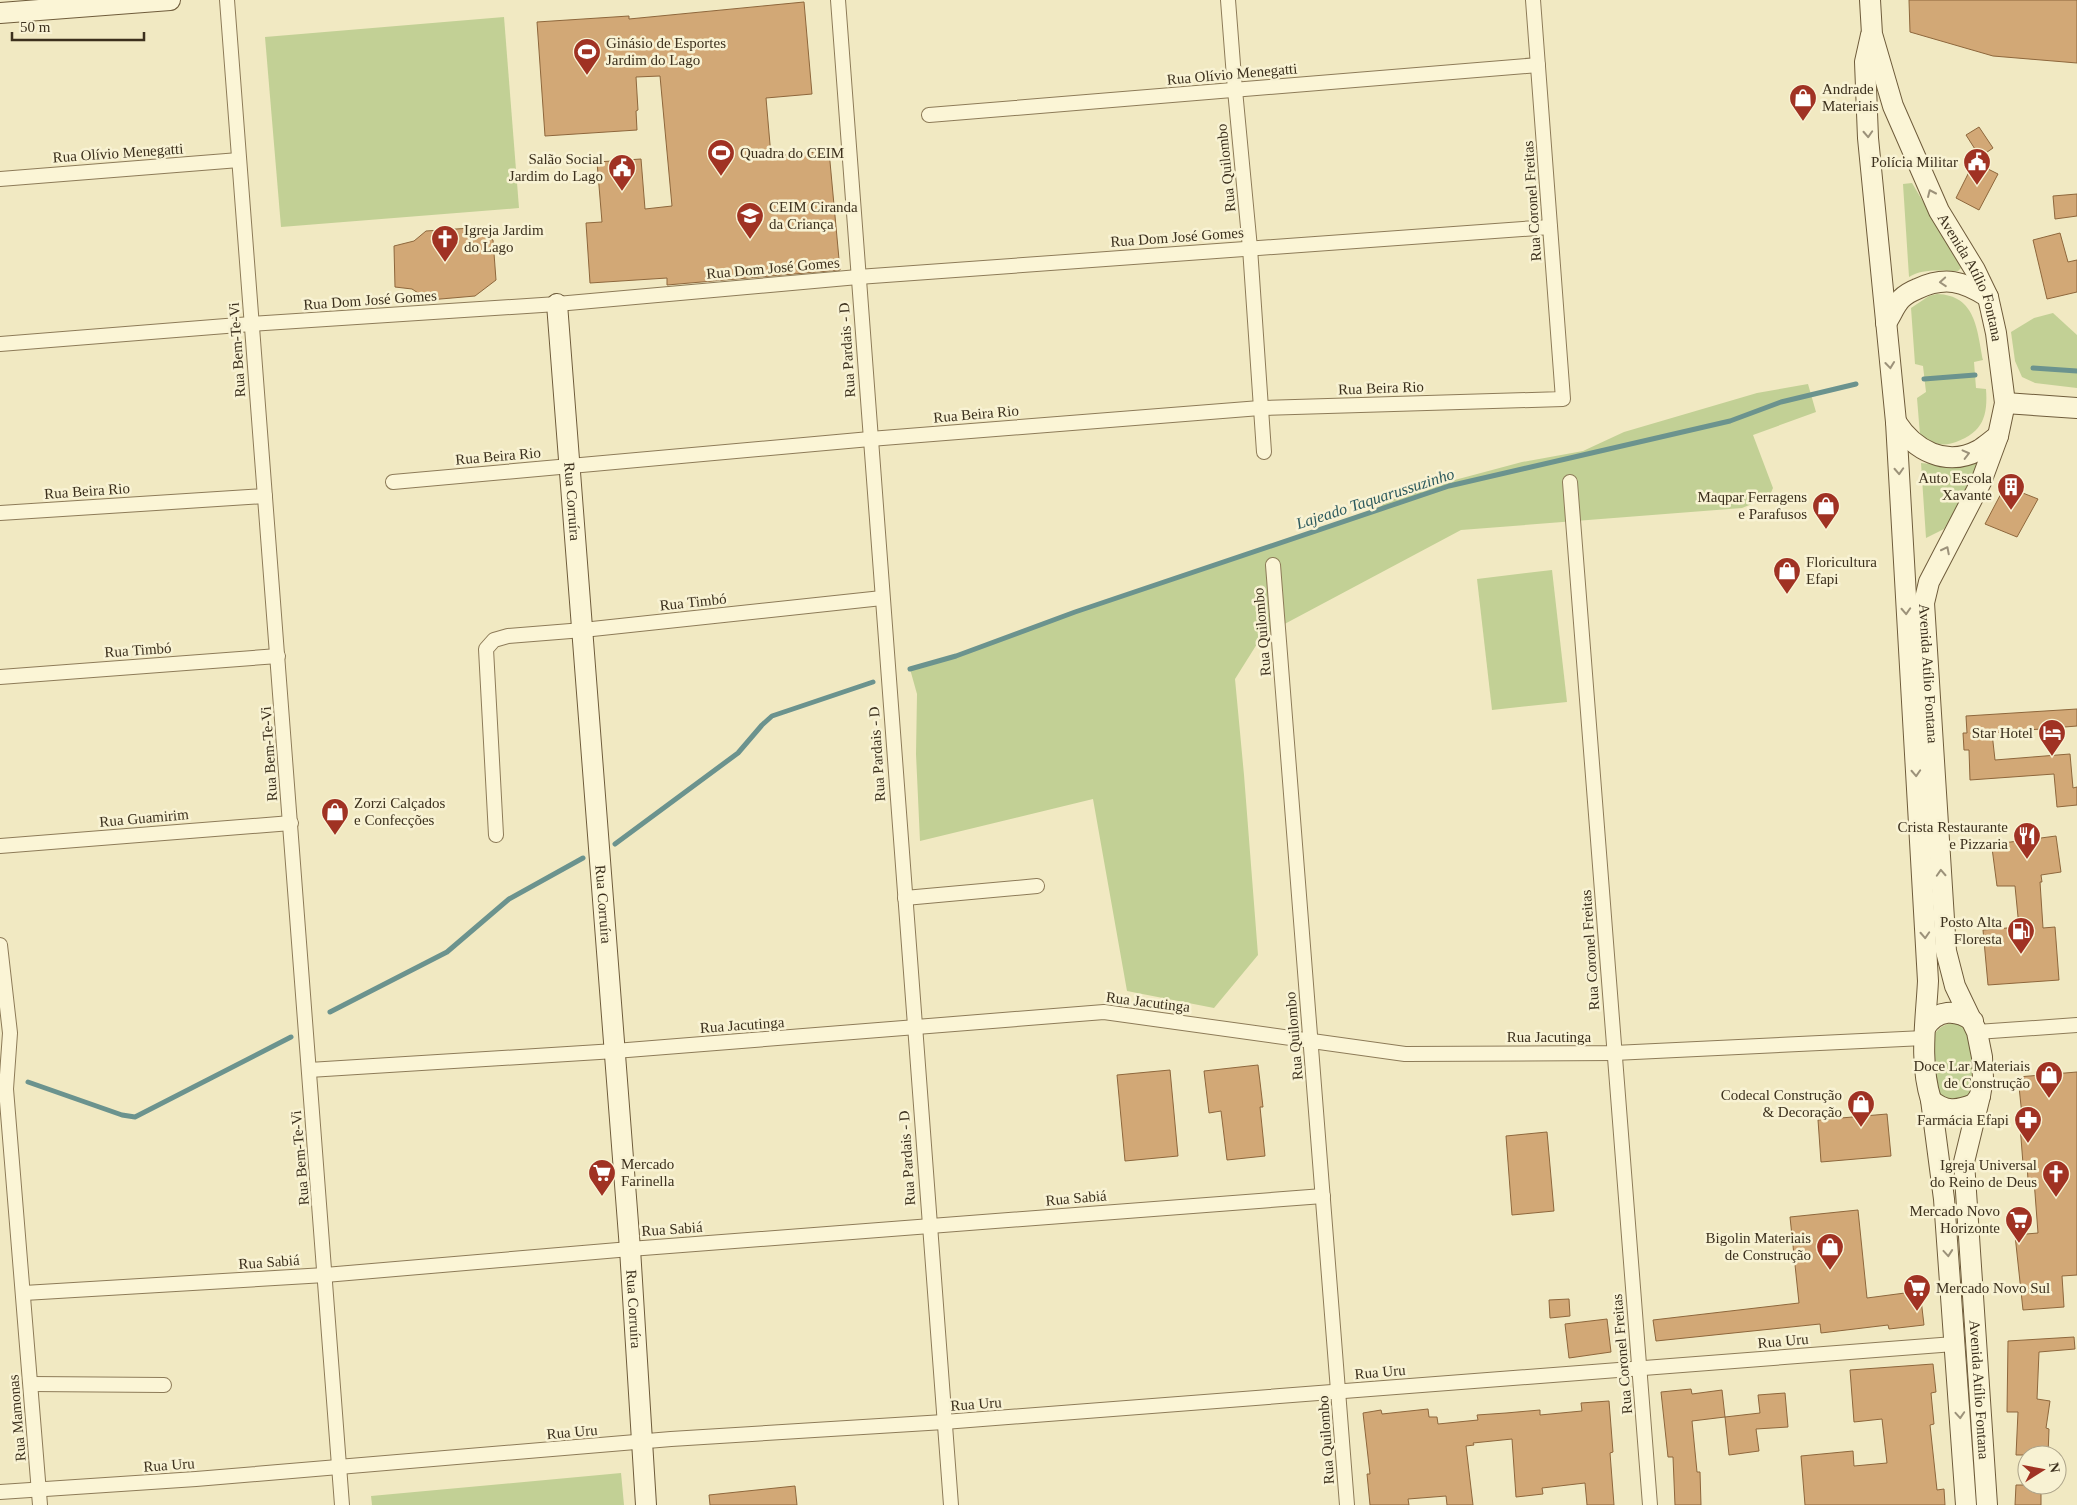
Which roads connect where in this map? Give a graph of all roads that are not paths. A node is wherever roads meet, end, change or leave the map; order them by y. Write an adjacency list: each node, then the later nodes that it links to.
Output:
1 (170, 0): 7 (main road)
2 (227, 0): 12 (street, Rua Bem-Te-Vi)
3 (838, 0): 16 (street, Rua Pardais - D)
4 (1228, 0): 10 (street, Rua Quilombo)
5 (1532, 0): 9 (street, Rua Coronel Freitas)
6 (1870, 0): 8 (main road, Avenida Atílio Fontana)
7 (0, 12)
8 (1872, 34): 17 (main road, Avenida Atílio Fontana, one-way to 8); 19 (main road, Avenida Atílio Fontana, one-way to 19)
9 (1538, 65): 10 (street, Rua Olívio Menegatti); 14 (street, Rua Coronel Freitas)
10 (1234, 90): 11 (street, Rua Olívio Menegatti); 15 (street, Rua Quilombo)
11 (929, 115)
12 (239, 160): 13 (street, Rua Olívio Menegatti); 20 (street, Rua Bem-Te-Vi)
13 (0, 179)
14 (1550, 227): 15 (street, Rua Dom José Gomes); 22 (street, Rua Coronel Freitas)
15 (1250, 248): 16 (street, Rua Dom José Gomes); 24 (street, Rua Quilombo)
16 (858, 277): 18 (street, Rua Dom José Gomes); 28 (street, Rua Pardais - D)
17 (1988, 297): 19 (main road, one-way to 19); 23 (main road, Avenida Atílio Fontana)
18 (557, 304): 20 (street, Rua Dom José Gomes); 30 (main road, Rua Corruíra)
19 (1886, 323): 26 (main road, Avenida Atílio Fontana, one-way to 26)
20 (251, 324): 21 (street, Rua Dom José Gomes); 33 (street, Rua Bem-Te-Vi)
21 (0, 344)
22 (1563, 398): 24 (street, Rua Beira Rio)
23 (2005, 403): 25 (main road); 27 (main road, Avenida Atílio Fontana)
24 (1260, 408): 28 (street, Rua Beira Rio); 29 (street, Rua Quilombo)
25 (2077, 408)
26 (1896, 422): 27 (main road, one-way to 27); 49 (main road, Avenida Atílio Fontana, one-way to 49)
27 (1998, 436): 47 (main road, Avenida Atílio Fontana, one-way to 27)
28 (870, 439): 30 (street, Rua Beira Rio); 36 (street, Rua Pardais - D)
29 (1264, 452)
30 (570, 466): 31 (street, Rua Beira Rio); 37 (main road, Rua Corruíra)
31 (393, 482)
32 (1570, 482): 52 (street, Rua Coronel Freitas)
33 (265, 496): 34 (street, Rua Beira Rio); 38 (street, Rua Bem-Te-Vi)
34 (0, 513)
35 (1273, 565): 50 (street, Rua Quilombo)
36 (882, 598): 37 (street, Rua Timbó); 44 (street, Rua Pardais - D)
37 (583, 630): 41 (street, Rua Timbó); 51 (main road, Rua Corruíra)
38 (278, 656): 39 (street, Rua Timbó); 40 (street, Rua Bem-Te-Vi)
39 (0, 677)
40 (290, 823): 42 (street, Rua Guamirim); 53 (street, Rua Bem-Te-Vi)
41 (496, 835)
42 (0, 846)
43 (1037, 886): 44 (street)
44 (905, 898): 48 (street, Rua Pardais - D)
45 (0, 945): 54 (street, Rua Mamonas)
46 (2077, 1025): 47 (street)
47 (1975, 1027): 49 (main road); 55 (main road)
48 (915, 1028): 50 (street, Rua Jacutinga); 51 (street, Rua Jacutinga); 58 (street, Rua Pardais - D)
49 (1924, 1033): 52 (street, Rua Jacutinga); 56 (main road)
50 (1310, 1040): 52 (street, Rua Jacutinga); 57 (street, Rua Quilombo)
51 (615, 1051): 53 (street, Rua Jacutinga); 59 (main road, Rua Corruíra)
52 (1614, 1052): 63 (street, Rua Coronel Freitas)
53 (309, 1070): 60 (street, Rua Bem-Te-Vi)
54 (3, 1089): 61 (street, Rua Mamonas)
55 (1980, 1096): 56 (main road); 79 (main road, Avenida Atílio Fontana)
56 (1931, 1100): 62 (main road, Avenida Atílio Fontana, one-way to 62)
57 (1323, 1196): 58 (street, Rua Sabiá); 66 (street, Rua Quilombo)
58 (928, 1227): 59 (street, Rua Sabiá); 67 (street, Rua Pardais - D)
59 (630, 1249): 60 (street, Rua Sabiá); 68 (main road, Rua Corruíra)
60 (325, 1275): 61 (street, Rua Sabiá); 69 (street, Rua Bem-Te-Vi)
61 (24, 1293): 64 (street, Rua Mamonas)
62 (1954, 1344): 63 (street, Rua Uru); 78 (main road, Avenida Atílio Fontana, one-way to 78)
63 (1639, 1370): 66 (street, Rua Uru); 77 (street, Rua Coronel Freitas)
64 (31, 1384): 65 (street); 70 (street, Rua Mamonas)
65 (164, 1385)
66 (1338, 1392): 67 (street, Rua Uru); 76 (street, Rua Quilombo)
67 (944, 1422): 68 (street, Rua Uru); 75 (street, Rua Pardais - D)
68 (642, 1443): 69 (street, Rua Uru); 74 (main road, Rua Corruíra)
69 (339, 1467): 70 (street, Rua Uru); 73 (street, Rua Bem-Te-Vi)
70 (39, 1489): 71 (street, Rua Uru); 72 (street, Rua Mamonas)
71 (0, 1492)
72 (40, 1505)
73 (342, 1505)
74 (646, 1505)
75 (951, 1505)
76 (1347, 1505)
77 (1650, 1505)
78 (1966, 1505)
79 (1987, 1505)

